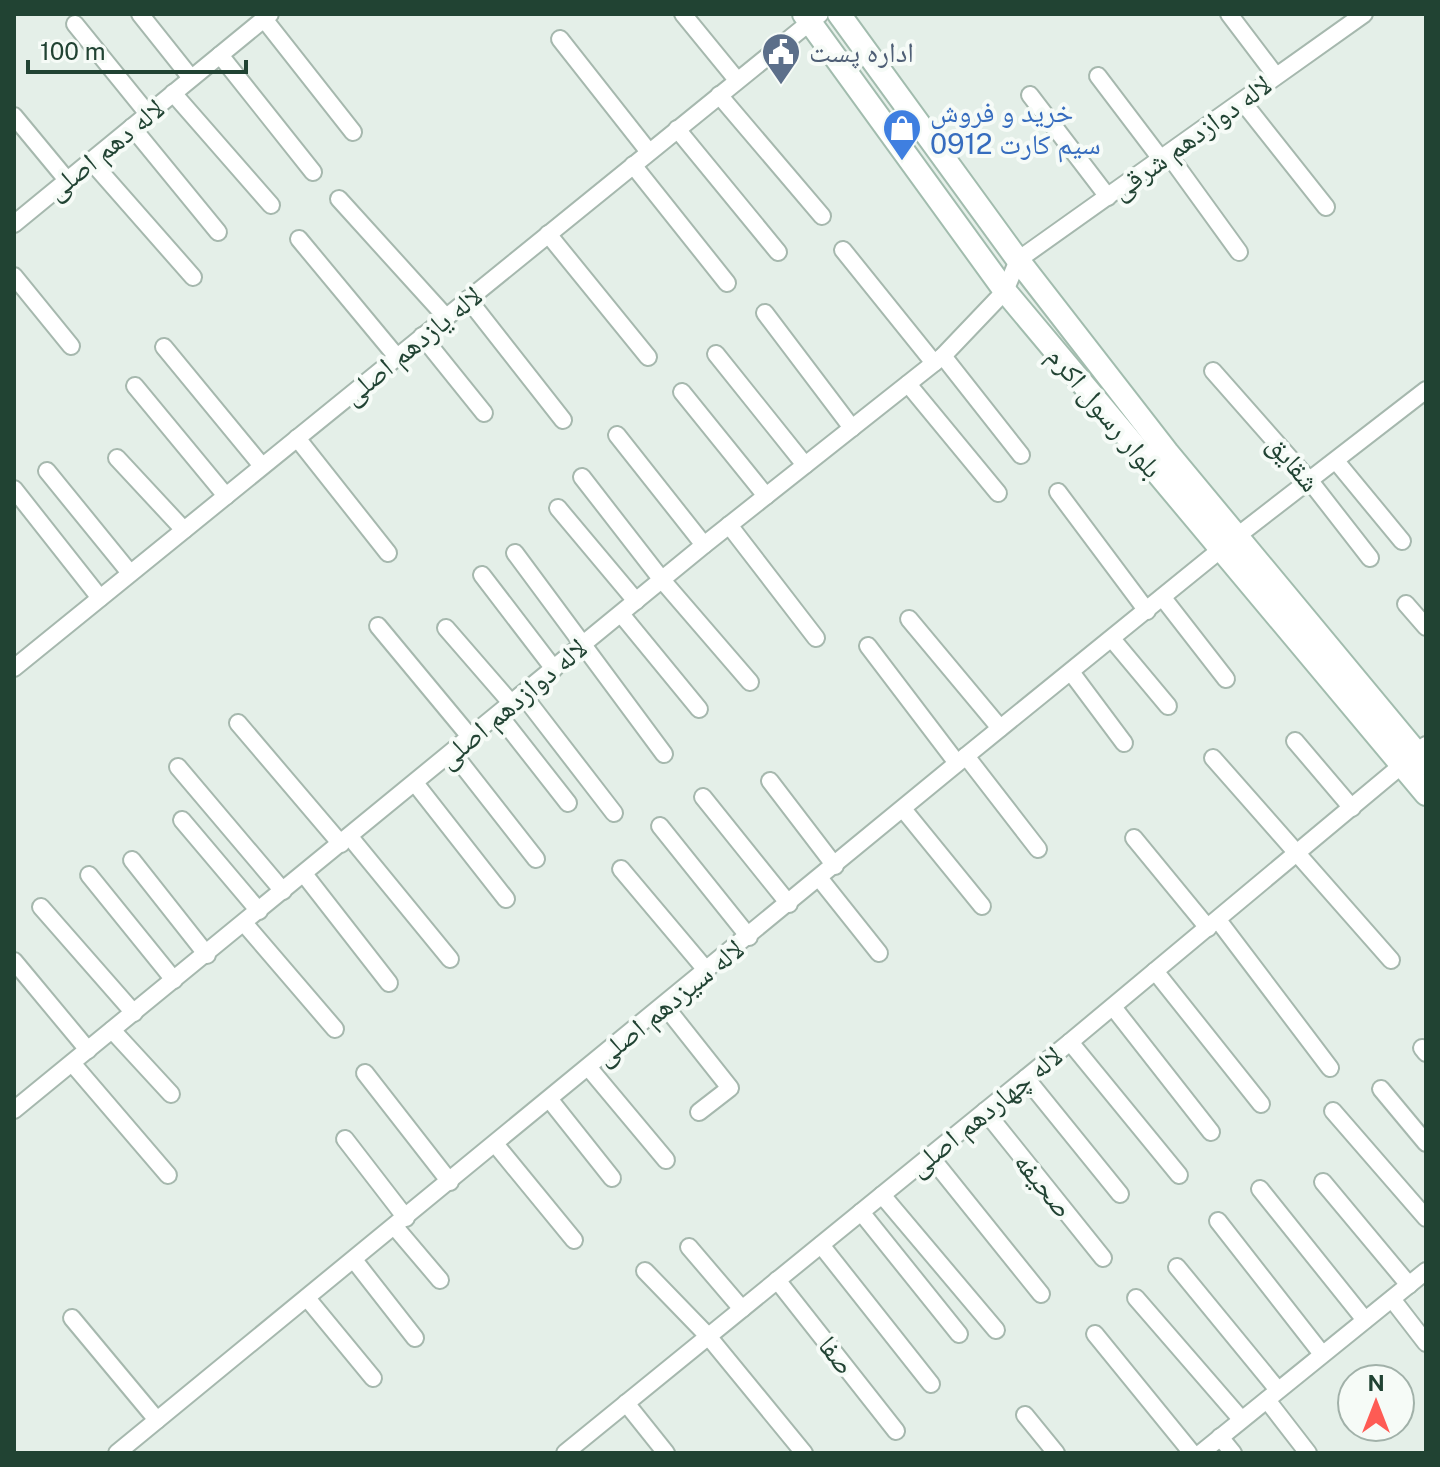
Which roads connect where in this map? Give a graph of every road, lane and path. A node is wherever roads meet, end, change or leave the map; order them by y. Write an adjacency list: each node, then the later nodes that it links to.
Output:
1 (140, 14): 13 (street)
2 (683, 14): 14 (street)
3 (839, 14): 42 (main road, بلوار رسول اکرم)
4 (1229, 14): 12 (street)
5 (1364, 14): 12 (street, لاله دوازدهم شرقی)
6 (267, 16): 10 (street, لاله دهم اصلی); 23 (street)
7 (811, 17): 14 (street, لاله یازدهم اصلی); 46 (main road, بلوار رسول اکرم)
8 (75, 24): 19 (street)
9 (560, 39): 24 (street)
10 (220, 55): 13 (street, لاله دهم اصلی); 28 (street)
11 (1098, 76): 25 (street)
12 (1276, 76): 18 (street, لاله دوازدهم شرقی)
13 (191, 78): 15 (street, لاله دهم اصلی)
14 (737, 80): 16 (street, لاله یازدهم اصلی)
15 (173, 93): 19 (street, لاله دهم اصلی); 32 (street)
16 (719, 95): 22 (street, لاله یازدهم اصلی); 35 (street)
17 (1030, 95): 30 (street)
18 (1242, 101): 25 (street, لاله دوازدهم شرقی); 33 (street)
19 (148, 114): 21 (street, لاله دهم اصلی)
20 (14, 116): 29 (street)
21 (132, 127): 26 (street, لاله دهم اصلی); 36 (street)
22 (677, 129): 24 (street, لاله یازدهم اصلی); 40 (street)
23 (353, 132)
24 (649, 152): 27 (street, لاله یازدهم اصلی)
25 (1165, 156): 30 (street, لاله دوازدهم شرقی); 41 (street)
26 (91, 161): 29 (street, لاله دهم اصلی); 44 (street)
27 (633, 165): 37 (street, لاله یازدهم اصلی); 45 (street)
28 (313, 172)
29 (67, 180): 34 (street, لاله دهم اصلی)
30 (1108, 197): 42 (street, لاله دوازدهم شرقی)
31 (339, 199): 49 (street)
32 (271, 205)
33 (1326, 207)
34 (17, 214)
35 (822, 216)
36 (218, 232)
37 (548, 234): 47 (street, لاله یازدهم اصلی); 55 (street)
38 (299, 239): 54 (street)
39 (843, 250): 56 (street)
40 (778, 252)
41 (1239, 252)
42 (1018, 260): 46 (street); 84 (main road, بلوار رسول اکرم)
43 (14, 276): 51 (street)
44 (193, 277)
45 (727, 283)
46 (1005, 291): 56 (street, لاله دوازدهم اصلی); 84 (main road, بلوار رسول اکرم)
47 (468, 299): 49 (street, لاله یازدهم اصلی); 63 (street)
48 (765, 313): 64 (street)
49 (446, 317): 50 (street, لاله یازدهم اصلی)
50 (422, 336): 54 (street, لاله یازدهم اصلی); 62 (street)
51 (71, 346)
52 (164, 347): 71 (street)
53 (716, 354): 70 (street)
54 (397, 357): 66 (street, لاله یازدهم اصلی)
55 (648, 357)
56 (938, 359): 58 (street, لاله دوازدهم اصلی); 67 (street)
57 (1213, 371): 74 (street, شقایق)
58 (908, 384): 64 (street, لاله دوازدهم اصلی); 77 (street)
59 (135, 386): 78 (street)
60 (1426, 390): 69 (street, لاله سیزدهم اصلی)
61 (682, 392): 79 (street)
62 (484, 413)
63 (563, 420)
64 (852, 428): 70 (street, لاله دوازدهم اصلی)
65 (617, 435): 85 (street)
66 (297, 438): 71 (street, لاله یازدهم اصلی); 86 (street)
67 (1021, 455)
68 (117, 458): 82 (street)
69 (1336, 461): 74 (street, لاله سیزدهم اصلی); 83 (street)
70 (805, 465): 79 (street, لاله دوازدهم اصلی)
71 (262, 466): 78 (street, لاله یازدهم اصلی)
72 (47, 471): 89 (street)
73 (582, 477): 91 (street)
74 (1310, 481): 84 (street, لاله سیزدهم اصلی); 88 (street, شقایق)
75 (14, 489): 92 (street)
76 (1058, 492): 96 (street)
77 (998, 493)
78 (226, 496): 82 (street, لاله یازدهم اصلی)
79 (766, 496): 81 (street, لاله دوازدهم اصلی)
80 (558, 508): 94 (street)
81 (729, 525): 85 (street, لاله دوازدهم اصلی); 102 (street)
82 (184, 530): 89 (street, لاله یازدهم اصلی)
83 (1402, 541)
84 (1228, 544): 93 (street, لاله سیزدهم اصلی); 121 (main road, بلوار رسول اکرم)
85 (704, 545): 91 (street, لاله دوازدهم اصلی)
86 (388, 553)
87 (515, 553): 104 (street)
88 (1370, 558)
89 (130, 573): 92 (street, لاله یازدهم اصلی)
90 (482, 575): 107 (street)
91 (662, 580): 94 (street, لاله دوازدهم اصلی); 110 (street)
92 (100, 598): 106 (street, لاله یازدهم اصلی)
93 (1163, 598): 96 (street, لاله سیزدهم اصلی); 109 (street)
94 (636, 601): 97 (street, لاله دوازدهم اصلی)
95 (1406, 604): 100 (street)
96 (1147, 611): 103 (street, لاله سیزدهم اصلی)
97 (621, 614): 104 (street, لاله دوازدهم اصلی); 113 (street)
98 (909, 619): 115 (street)
99 (378, 626): 116 (street)
100 (1426, 627)
101 (446, 628): 111 (street)
102 (816, 638)
103 (1112, 639): 108 (street, لاله سیزدهم اصلی); 112 (street)
104 (583, 645): 107 (street, لاله دوازدهم اصلی); 120 (street)
105 (868, 646): 123 (street)
106 (14, 668)
107 (554, 669): 111 (street, لاله دوازدهم اصلی)
108 (1071, 672): 115 (street, لاله سیزدهم اصلی); 118 (street)
109 (1226, 679)
110 (750, 682)
111 (511, 705): 116 (street, لاله دوازدهم اصلی); 129 (street); 132 (street)
112 (1168, 706)
113 (699, 709)
114 (238, 723): 136 (street)
115 (1000, 728): 123 (street, لاله سیزدهم اصلی)
116 (471, 738): 119 (street, لاله دوازدهم اصلی)
117 (1295, 741): 130 (street)
118 (1124, 743)
119 (453, 753): 126 (street, لاله دوازدهم اصلی); 139 (street)
120 (664, 754)
121 (1418, 757): 127 (main road, بلوار رسول اکرم); 130 (street, لاله چهاردهم اصلی)
122 (1213, 758): 138 (street)
123 (962, 760): 131 (street, لاله سیزدهم اصلی); 137 (street)
124 (178, 767): 146 (street)
125 (770, 781): 141 (street)
126 (415, 783): 136 (street, لاله دوازدهم اصلی); 147 (street)
127 (1426, 794)
128 (703, 797): 148 (street)
129 (568, 803)
130 (1352, 808): 138 (street, لاله چهاردهم اصلی)
131 (903, 809): 141 (street, لاله سیزدهم اصلی); 149 (street)
132 (614, 813)
133 (182, 820): 151 (street)
134 (660, 826): 154 (street)
135 (1134, 838): 153 (street)
136 (346, 840): 143 (street, لاله دوازدهم اصلی); 157 (street)
137 (1038, 849)
138 (1299, 852): 153 (street, لاله چهاردهم اصلی); 158 (street)
139 (536, 859)
140 (132, 860): 156 (street)
141 (835, 866): 145 (street, لاله سیزدهم اصلی)
142 (621, 869): 160 (street)
143 (304, 874): 146 (street, لاله دوازدهم اصلی); 163 (street)
144 (89, 875): 162 (street)
145 (820, 879): 148 (street, لاله سیزدهم اصلی); 155 (street)
146 (283, 891): 151 (street, لاله دوازدهم اصلی)
147 (506, 899)
148 (789, 904): 154 (street, لاله سیزدهم اصلی)
149 (982, 906)
150 (41, 907): 166 (street)
151 (259, 911): 152 (street, لاله دوازدهم اصلی)
152 (244, 923): 156 (street, لاله دوازدهم اصلی); 167 (street)
153 (1213, 924): 161 (street, لاله چهاردهم اصلی); 173 (street)
154 (749, 937): 160 (street, لاله سیزدهم اصلی)
155 (879, 953)
156 (207, 955): 162 (street, لاله دوازدهم اصلی)
157 (450, 959)
158 (1391, 960)
159 (14, 961): 170 (street)
160 (707, 971): 164 (street, لاله سیزدهم اصلی)
161 (1155, 971): 165 (street, لاله چهاردهم اصلی); 179 (street)
162 (174, 980): 166 (street, لاله دوازدهم اصلی)
163 (389, 983)
164 (665, 1006): 172 (street, لاله سیزدهم اصلی); 183 (street)
165 (1113, 1007): 169 (street, لاله چهاردهم اصلی); 184 (street)
166 (134, 1013): 168 (street, لاله دوازدهم اصلی)
167 (335, 1029)
168 (112, 1030): 170 (street, لاله دوازدهم اصلی); 177 (street)
169 (1070, 1042): 175 (street, لاله چهاردهم اصلی); 191 (street)
170 (88, 1050): 171 (street, لاله دوازدهم اصلی)
171 (72, 1063): 180 (street, لاله دوازدهم اصلی); 190 (street)
172 (589, 1068): 178 (street, لاله سیزدهم اصلی); 189 (street)
173 (1330, 1068)
174 (365, 1073): 193 (street)
175 (1026, 1078): 181 (street, لاله چهاردهم اصلی); 196 (street)
176 (1381, 1089): 186 (street)
177 (171, 1094)
178 (550, 1100): 187 (street, لاله سیزدهم اصلی); 192 (street)
179 (1261, 1104)
180 (14, 1110)
181 (985, 1111): 188 (street, لاله چهاردهم اصلی); 205 (street, صحیفه)
182 (1333, 1111): 199 (street)
183 (699, 1112)
184 (1211, 1132)
185 (345, 1139): 201 (street)
186 (1426, 1143)
187 (496, 1145): 193 (street, لاله سیزدهم اصلی); 202 (street)
188 (930, 1156): 197 (street, لاله چهاردهم اصلی); 213 (street)
189 (666, 1160)
190 (168, 1175)
191 (1179, 1175)
192 (612, 1178)
193 (450, 1182): 201 (street, لاله سیزدهم اصلی)
194 (1323, 1182): 212 (street)
195 (1260, 1189): 219 (street)
196 (1120, 1194)
197 (882, 1195): 198 (street, لاله چهاردهم اصلی); 220 (street)
198 (861, 1212): 203 (street, لاله چهاردهم اصلی); 221 (street)
199 (1426, 1218)
200 (1218, 1221): 226 (street)
201 (401, 1222): 206 (street, لاله سیزدهم اصلی); 210 (street)
202 (574, 1240)
203 (821, 1245): 211 (street, لاله چهاردهم اصلی); 228 (street)
204 (689, 1247): 217 (street)
205 (1103, 1258)
206 (354, 1260): 214 (street, لاله سیزدهم اصلی); 224 (street)
207 (1177, 1267): 229 (street)
208 (645, 1271): 223 (street)
209 (1426, 1271): 212 (street)
210 (440, 1280)
211 (777, 1280): 217 (street, لاله چهاردهم اصلی); 234 (street, صفا)
212 (1409, 1285): 216 (street)
213 (1041, 1294)
214 (307, 1298): 227 (street); 233 (street, لاله سیزدهم اصلی)
215 (1136, 1298): 232 (street)
216 (1392, 1299): 219 (street); 225 (street)
217 (742, 1309): 223 (street, لاله چهاردهم اصلی)
218 (72, 1318): 233 (street)
219 (1365, 1320): 226 (street)
220 (996, 1330)
221 (959, 1334)
222 (1095, 1334): 241 (street)
223 (708, 1336): 230 (street, لاله چهاردهم اصلی); 239 (street)
224 (415, 1338)
225 (1426, 1343)
226 (1322, 1354): 229 (street)
227 (373, 1378)
228 (931, 1384)
229 (1272, 1395): 232 (street); 244 (street)
230 (626, 1403): 237 (street, لاله چهاردهم اصلی); 238 (street)
231 (1025, 1415): 240 (street)
232 (1241, 1419): 235 (street)
233 (157, 1420): 236 (street, لاله سیزدهم اصلی)
234 (896, 1431)
235 (1220, 1437): 242 (street); 243 (street)
236 (117, 1453)
237 (565, 1453)
238 (666, 1453)
239 (804, 1453)
240 (1056, 1453)
241 (1192, 1453)
242 (1201, 1453)
243 (1233, 1453)
244 (1308, 1453)

